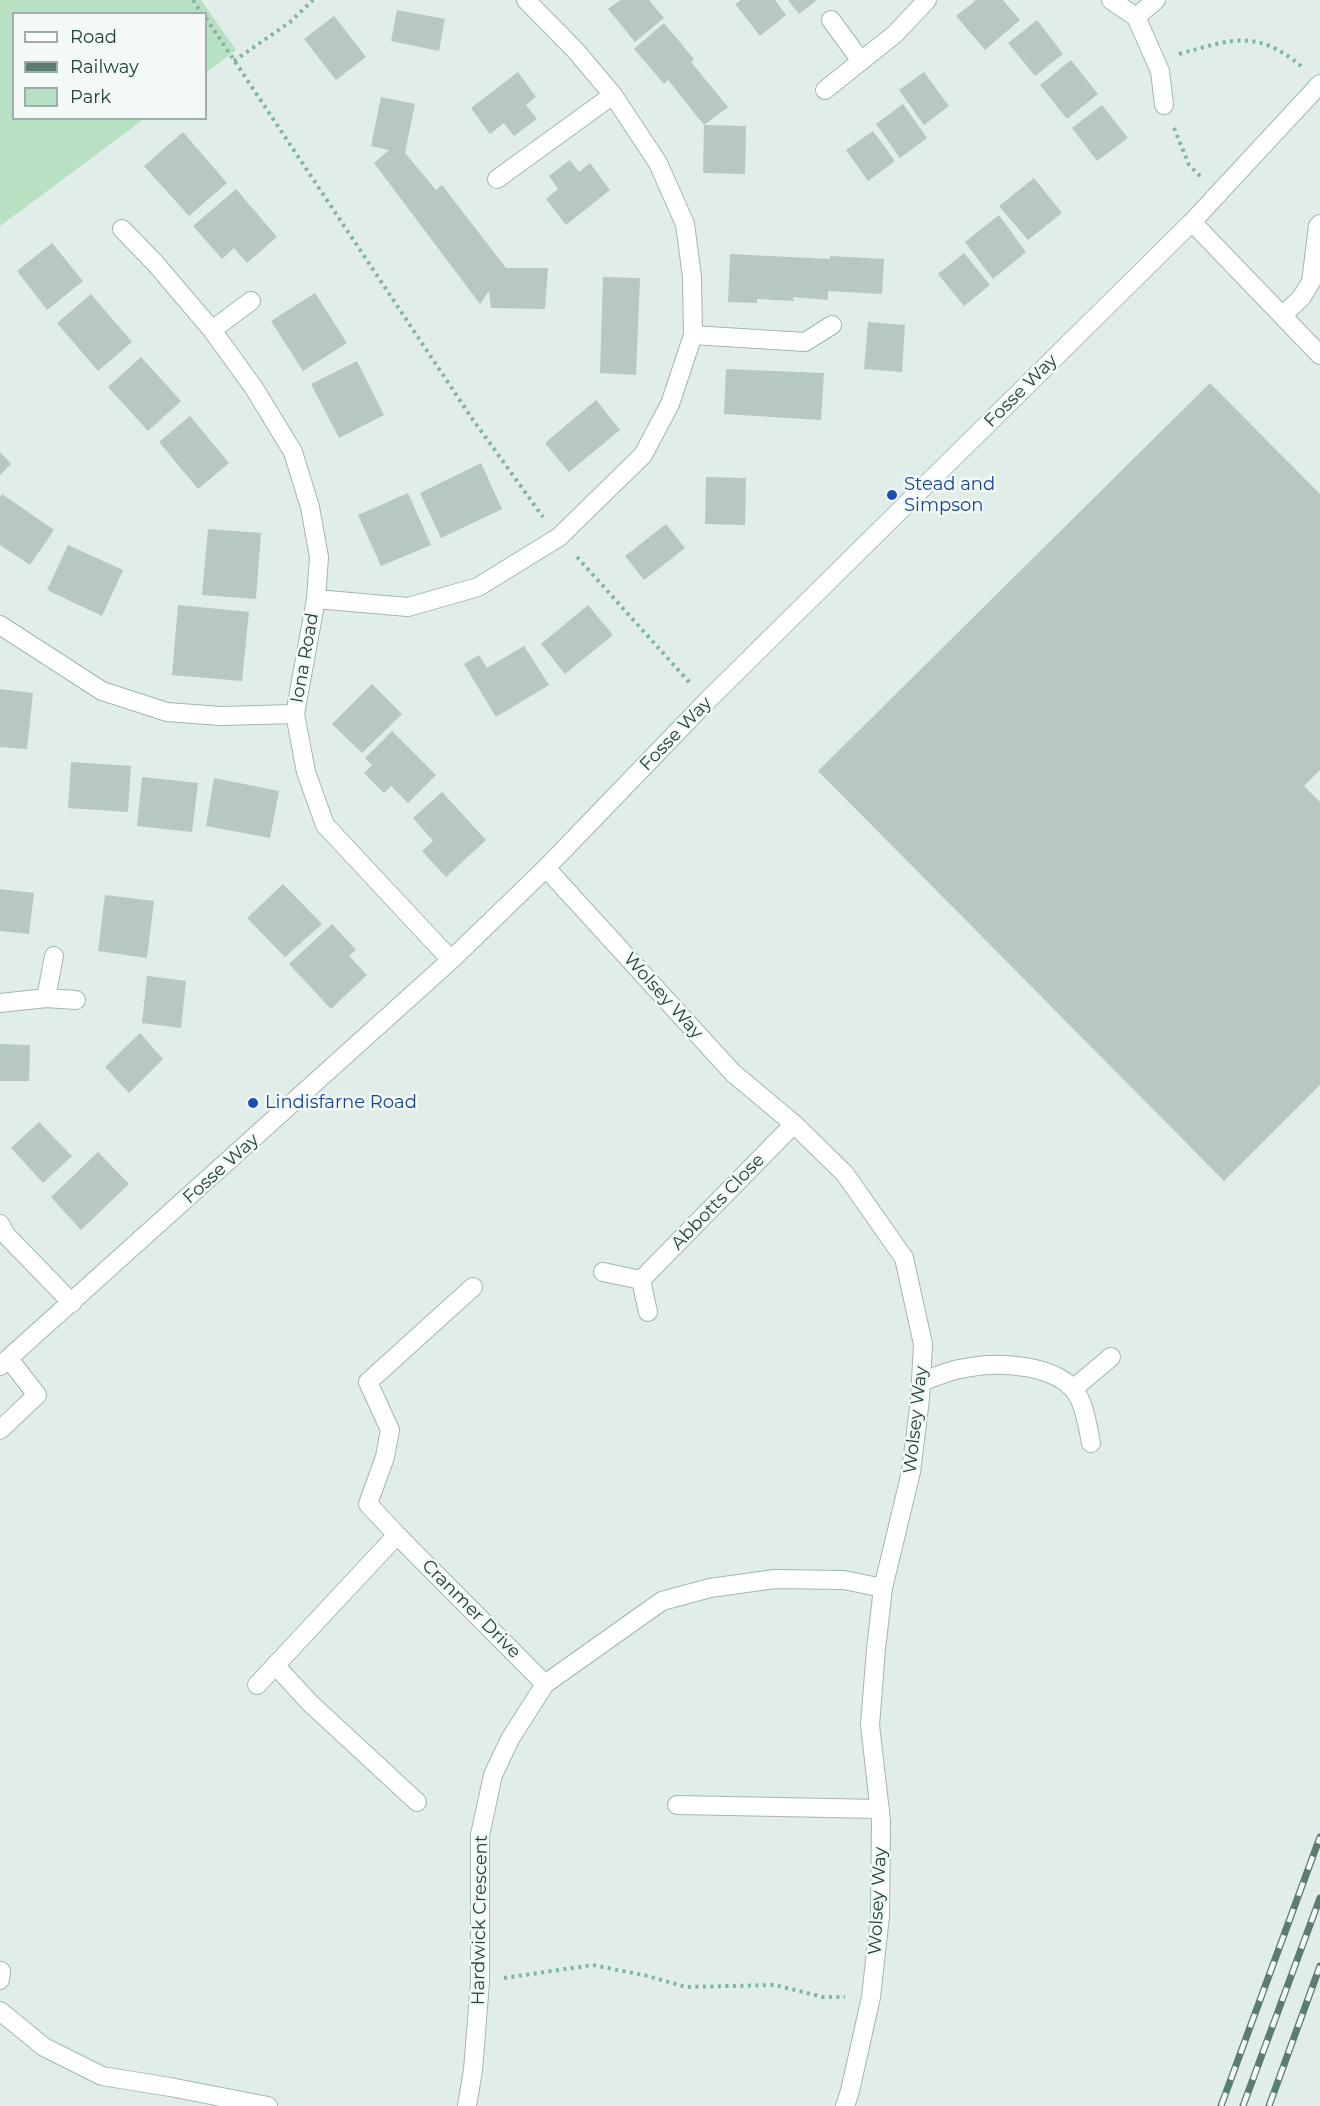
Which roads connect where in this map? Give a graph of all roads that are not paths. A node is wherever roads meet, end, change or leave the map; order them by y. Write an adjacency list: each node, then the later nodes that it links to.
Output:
1 (526, 0): 10 (street)
2 (927, 0): 7 (street)
3 (1111, 0): 5 (street)
4 (1156, 0): 5 (street)
5 (1136, 17): 11 (street)
6 (831, 20): 7 (street)
7 (861, 61): 9 (street)
8 (1320, 84): 13 (street, Fosse Way)
9 (825, 90)
10 (613, 95): 12 (street); 20 (street)
11 (1164, 105)
12 (497, 179)
13 (1192, 222): 17 (street); 25 (street, Fosse Way)
14 (1320, 224): 17 (street)
15 (122, 229): 19 (street, Iona Road)
16 (251, 301): 19 (street)
17 (1283, 315): 21 (street)
18 (832, 325): 20 (street)
19 (212, 330): 22 (street, Iona Road)
20 (693, 335): 22 (street)
21 (1320, 355)
22 (316, 599): 24 (street, Iona Road)
23 (0, 625): 24 (street)
24 (295, 714): 27 (street, Iona Road)
25 (546, 868): 27 (street, Fosse Way); 31 (street, Wolsey Way)
26 (54, 956): 28 (street)
27 (451, 960): 36 (street, Fosse Way)
28 (46, 998): 29 (street); 30 (street)
29 (76, 1000)
30 (0, 1004)
31 (794, 1124): 34 (street, Abbotts Close); 40 (street, Wolsey Way)
32 (0, 1224): 36 (street)
33 (603, 1272): 34 (street)
34 (641, 1280): 37 (street)
35 (473, 1287): 44 (street, Cranmer Drive)
36 (72, 1303): 39 (street, Fosse Way)
37 (648, 1312)
38 (1111, 1357): 41 (street)
39 (4, 1362): 42 (street, Fosse Way)
40 (921, 1382): 41 (street); 45 (street, Wolsey Way)
41 (1073, 1389): 43 (street)
42 (0, 1430)
43 (1091, 1443)
44 (397, 1535): 46 (street); 47 (street, Cranmer Drive)
45 (883, 1588): 47 (street, Hardwick Crescent); 51 (street, Wolsey Way)
46 (275, 1665): 48 (street); 49 (street)
47 (545, 1683): 54 (street, Hardwick Crescent)
48 (257, 1685)
49 (417, 1802)
50 (677, 1805): 51 (street)
51 (880, 1809): 55 (street, Wolsey Way)
52 (0, 2011): 53 (street)
53 (268, 2106)
54 (467, 2106)
55 (845, 2106)

